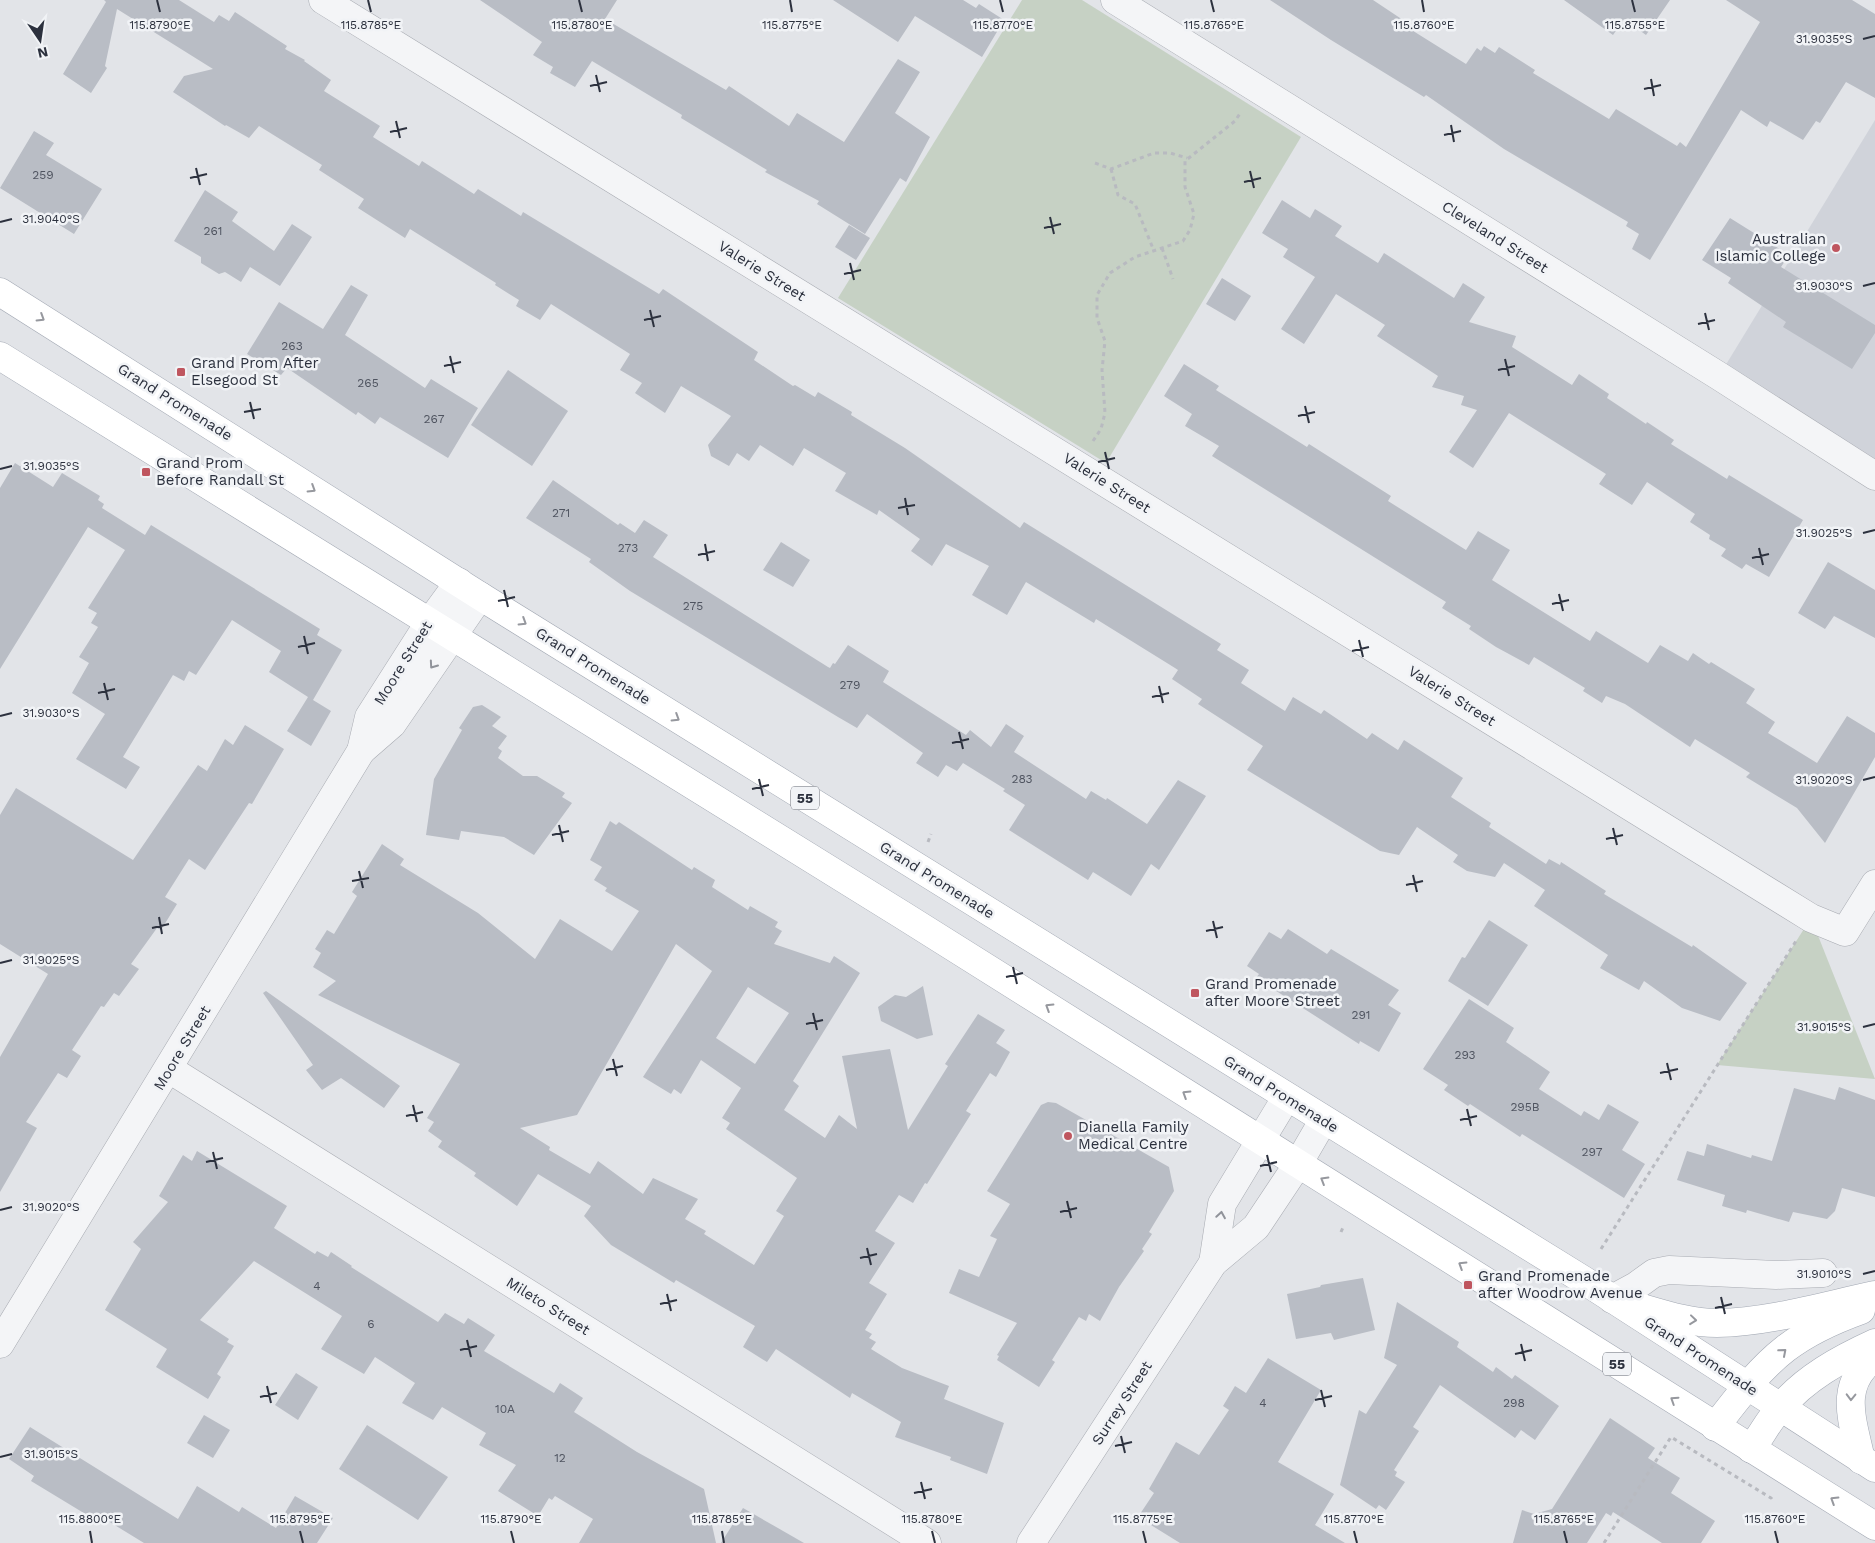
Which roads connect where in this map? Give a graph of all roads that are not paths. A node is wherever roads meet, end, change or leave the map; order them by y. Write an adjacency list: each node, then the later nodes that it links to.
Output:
1 (323, 0): 10 (street, Valerie Street)
2 (1115, 0): 5 (street, Cleveland Street)
3 (0, 292): 6 (main road, Grand Promenade / 55, one-way to 6)
4 (0, 356): 7 (main road, 55)
5 (1875, 476)
6 (469, 589): 7 (street, Moore Street); 8 (street, Moore Street); 12 (main road, Grand Promenade / 55, one-way to 12)
7 (428, 623): 8 (main road, 55); 9 (street, Moore Street)
8 (452, 637): 9 (street, Moore Street, one-way to 9); 14 (main road, 55, one-way to 8)
9 (361, 750): 11 (street, Moore Street)
10 (1875, 884)
11 (169, 1070): 22 (street, Moore Street); 30 (street, Mileto Street)
12 (1286, 1098): 13 (main road, Grand Promenade / 55); 14 (street, Surrey Street)
13 (1324, 1120): 15 (street, Surrey Street); 19 (main road, Grand Promenade / 55)
14 (1261, 1140): 15 (main road, 55); 16 (street, Surrey Street, one-way to 14)
15 (1298, 1164): 16 (street, Surrey Street); 26 (main road, 55, one-way to 15)
16 (1213, 1263): 31 (street, Surrey Street)
17 (1823, 1274): 19 (street)
18 (1875, 1295): 19 (main road, one-way to 18)
19 (1612, 1299): 24 (main road, Grand Promenade / 55)
20 (1875, 1304): 24 (main road, one-way to 20)
21 (1875, 1343): 25 (main road)
22 (0, 1344)
23 (1875, 1357): 28 (main road, one-way to 28)
24 (1748, 1386): 25 (main road, Grand Promenade / 55); 26 (main road)
25 (1780, 1408): 27 (main road); 28 (main road, Grand Promenade / 55)
26 (1715, 1427): 27 (main road, 55)
27 (1751, 1449): 29 (main road, 55, one-way to 27)
28 (1868, 1464)
29 (1875, 1526)
30 (926, 1543)
31 (1031, 1543)

